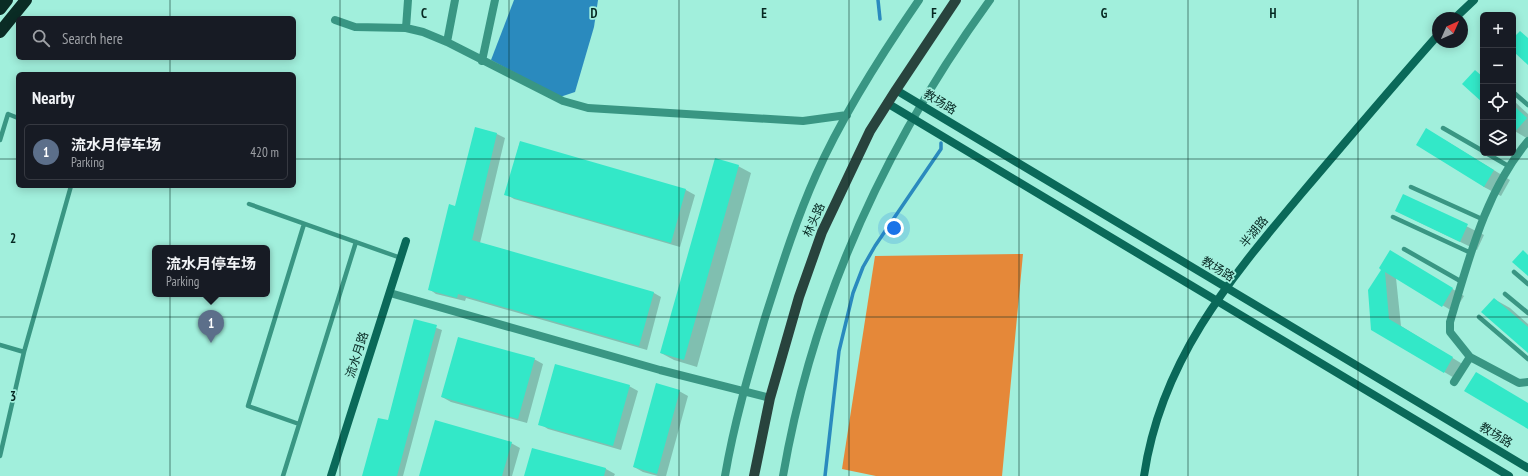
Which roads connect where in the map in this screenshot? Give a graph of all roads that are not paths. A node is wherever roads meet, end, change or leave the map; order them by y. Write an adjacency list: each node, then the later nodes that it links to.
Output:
1 (7, 0): 10 (highway)
2 (26, 0): 14 (highway)
3 (408, 0): 13 (street)
4 (455, 0): 15 (street)
5 (495, 0): 17 (street)
6 (919, 0): 23 (street)
7 (956, 0): 18 (main road, 林头路)
8 (990, 0): 21 (street)
9 (1474, 0): 11 (main road)
10 (0, 9)
11 (1461, 12)
12 (335, 20): 13 (street)
13 (406, 28): 15 (street)
14 (0, 32)
15 (447, 42): 17 (street)
16 (1432, 42): 46 (main road, 半湖路)
17 (482, 61): 23 (street)
18 (896, 90): 20 (main road, 林头路); 21 (main road, 教场路)
19 (1516, 95): 22 (lane)
20 (887, 103): 25 (main road); 59 (main road, 林头路)
21 (922, 105): 25 (street); 46 (main road, 教场路)
22 (1528, 105)
23 (847, 115): 58 (street)
24 (16, 117): 27 (lane)
25 (913, 119): 49 (main road); 67 (street)
26 (1443, 128): 29 (lane)
27 (0, 140)
28 (1528, 141): 31 (street)
29 (1480, 149)
30 (1491, 156): 31 (lane)
31 (1510, 167): 36 (street)
32 (70, 188): 53 (lane)
33 (1411, 188): 36 (lane)
34 (249, 204): 37 (lane)
35 (1393, 217): 41 (lane)
36 (1482, 219): 41 (street)
37 (304, 224): 39 (lane); 60 (lane)
38 (406, 241): 42 (main road, 流水月路)
39 (356, 242): 42 (lane); 60 (lane)
40 (1404, 249): 44 (lane)
41 (1471, 253): 44 (street)
42 (401, 258): 47 (main road, 流水月路)
43 (1514, 272): 45 (lane)
44 (1462, 282): 54 (street)
45 (1528, 284)
46 (1226, 288): 49 (main road, 半湖路); 62 (main road, 教场路)
47 (390, 293): 58 (street); 64 (main road, 流水月路)
48 (1505, 294): 50 (lane)
49 (1217, 301): 68 (main road, 半湖路); 69 (main road)
50 (1528, 313)
51 (1479, 317): 55 (lane)
52 (0, 345): 53 (lane)
53 (24, 352): 61 (lane)
54 (1470, 357): 56 (street); 57 (street)
55 (1528, 360)
56 (1454, 382)
57 (1528, 382)
58 (743, 391): 59 (street); 65 (street)
59 (770, 398): 66 (main road, 林头路)
60 (299, 424): 63 (lane)
61 (0, 456)
62 (1528, 468)
63 (283, 476)
64 (332, 476)
65 (725, 476)
66 (754, 476)
67 (783, 476)
68 (1144, 476)
69 (1509, 476)

